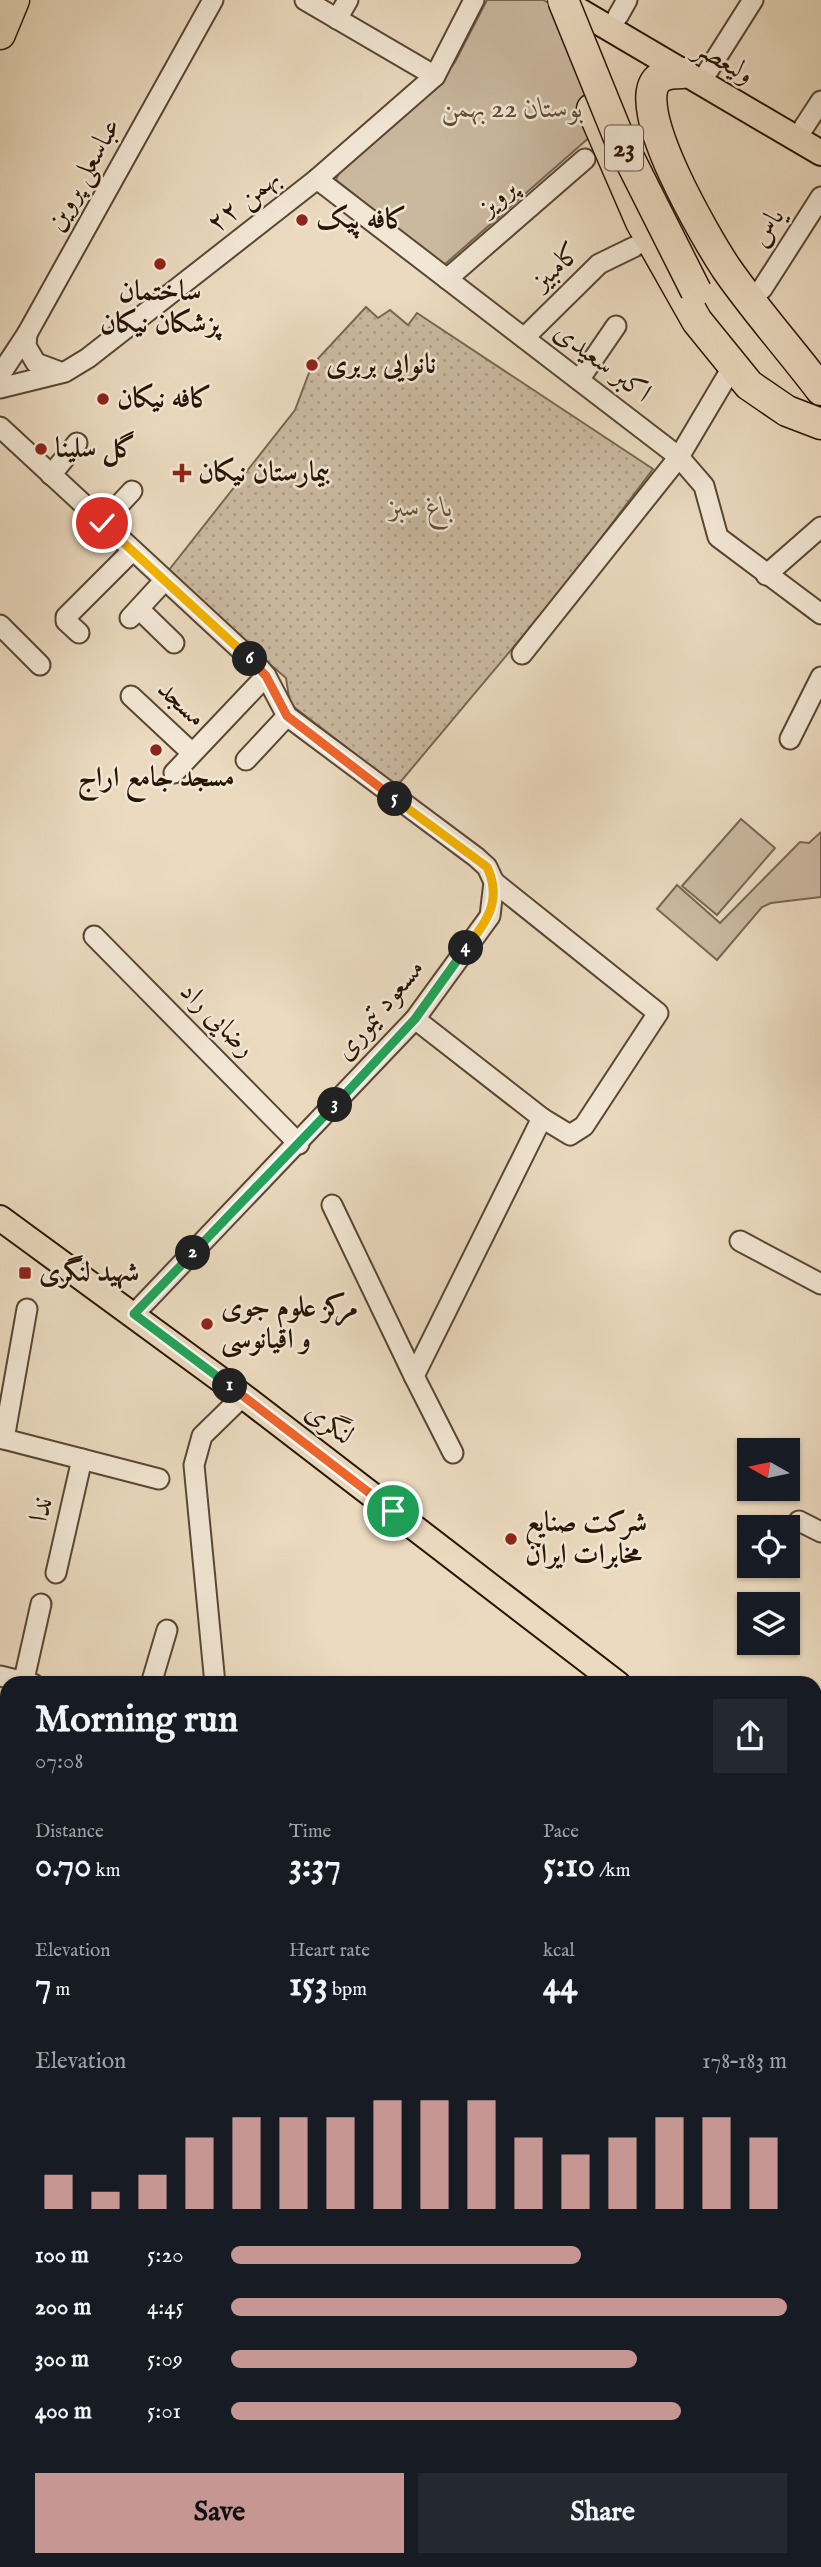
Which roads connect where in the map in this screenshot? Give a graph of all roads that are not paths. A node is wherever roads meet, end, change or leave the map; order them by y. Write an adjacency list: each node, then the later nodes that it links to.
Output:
1 (213, 0): 27 (street, عباسعلی پروین)
2 (305, 0): 12 (street)
3 (348, 0): 12 (street)
4 (474, 0): 15 (street, ۲۲ بهمن)
5 (552, 0): 36 (highway)
6 (562, 0): 14 (main road, ولیعصر); 24 (highway, 23, bridge)
7 (581, 0): 24 (highway, 23)
8 (590, 0): 11 (main road, ولیعصر)
9 (753, 0): 14 (street)
10 (14, 1): 13 (highway)
11 (622, 8): 14 (main road, ولیعصر)
12 (337, 19): 15 (street)
13 (0, 34)
14 (696, 72): 17 (main road, ولیعصر); 18 (main road, ولیعصر); 34 (highway)
15 (435, 76): 20 (street, ۲۲ بهمن)
16 (821, 101): 17 (street)
17 (813, 132)
18 (821, 153)
19 (585, 159): 23 (street, پرویز)
20 (317, 179): 23 (street, اکبر سعیدی); 29 (street, ۲۲ بهمن)
21 (821, 197): 25 (street, یاس)
22 (634, 247): 28 (street, کامبیز)
23 (447, 279): 28 (street, اکبر سعیدی)
24 (703, 285): 34 (highway, 23); 35 (highway, 23)
25 (762, 289)
26 (616, 326): 32 (street)
27 (27, 334): 29 (street); 30 (street, عباسعلی پروین)
28 (524, 338): 32 (street, اکبر سعیدی)
29 (65, 372): 33 (street, ۲۲ بهمن)
30 (0, 375)
31 (727, 376): 39 (street)
32 (579, 380): 39 (street, اکبر سعیدی)
33 (0, 388)
34 (821, 391)
35 (821, 416)
36 (821, 424)
37 (0, 427): 40 (street)
38 (78, 443): 40 (street)
39 (678, 457): 45 (street, اکبر سعیدی); 51 (street)
40 (51, 475): 42 (street)
41 (132, 491): 42 (street)
42 (102, 523): 44 (street)
43 (821, 527): 45 (street)
44 (132, 551): 46 (street); 49 (street)
45 (766, 575): 47 (street, اکبر سعیدی)
46 (164, 581): 50 (street); 53 (street)
47 (821, 614)
48 (0, 625): 52 (street)
49 (79, 633)
50 (174, 643)
51 (522, 654)
52 (40, 665)
53 (266, 676): 56 (street); 58 (street, مسجد)
54 (821, 677): 57 (street)
55 (131, 696): 58 (street, مسجد)
56 (287, 716): 59 (street); 61 (street)
57 (790, 739)
58 (192, 753): 60 (street, مسجد)
59 (246, 760)
60 (174, 773)
61 (494, 882): 63 (street, مسعود تیموری); 64 (street)
62 (94, 936): 65 (street, رضایی راد)
63 (415, 1019): 64 (street); 65 (street, مسعود تیموری)
64 (542, 1118): 72 (street)
65 (299, 1144): 71 (street, مسعود تیموری)
66 (332, 1205): 72 (street)
67 (0, 1218): 71 (main road, لنگری)
68 (740, 1241): 69 (street)
69 (821, 1284)
70 (27, 1309): 74 (street)
71 (134, 1314): 73 (main road, لنگری)
72 (414, 1376): 75 (street)
73 (243, 1396): 85 (street); 86 (main road, لنگری)
74 (2, 1439): 76 (street)
75 (453, 1453)
76 (82, 1459): 77 (street); 80 (street, ندا)
77 (159, 1479)
78 (800, 1522): 79 (street)
79 (821, 1532)
80 (56, 1573)
81 (41, 1604): 83 (street)
82 (167, 1630): 84 (street)
83 (27, 1676)
84 (153, 1676)
85 (214, 1676)
86 (608, 1676)

